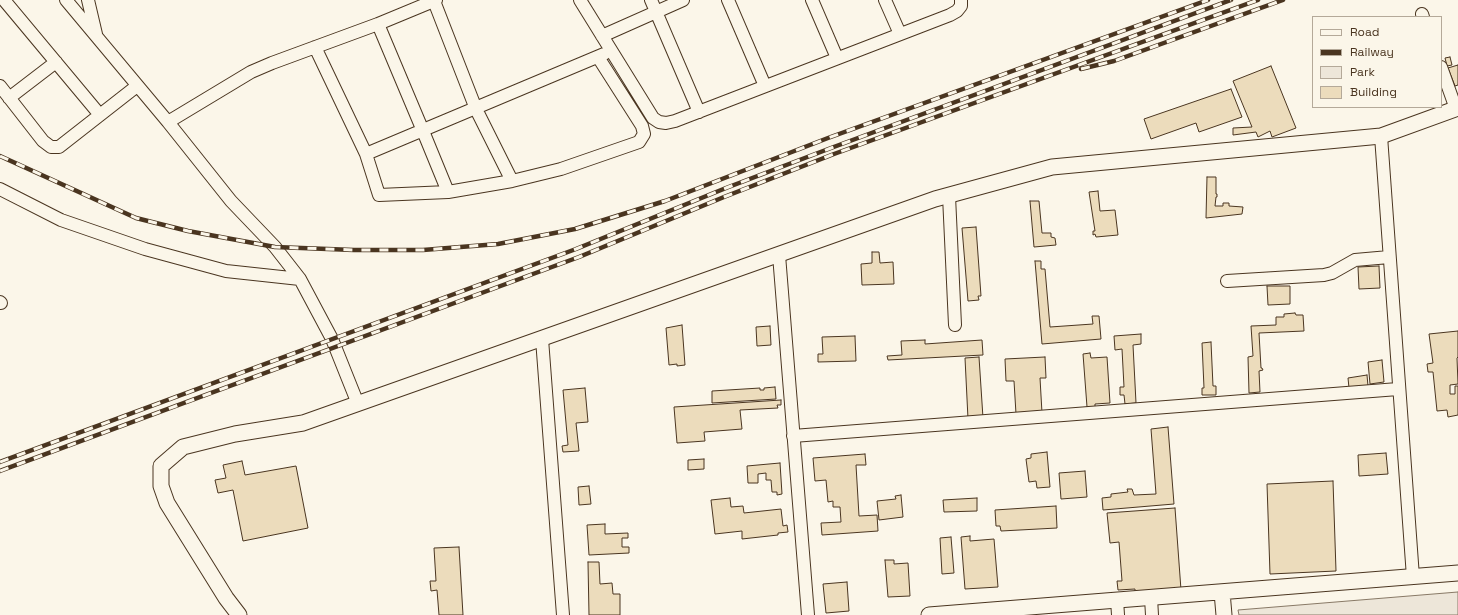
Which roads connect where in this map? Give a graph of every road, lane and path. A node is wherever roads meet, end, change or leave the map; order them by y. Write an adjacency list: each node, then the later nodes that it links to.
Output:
1 (66, 0): 15 (street)
2 (88, 0): 15 (street)
3 (435, 0): 13 (street); 28 (street)
4 (580, 0): 16 (street)
5 (650, 0): 12 (street)
6 (683, 0): 12 (street)
7 (728, 0): 25 (street)
8 (812, 0): 20 (street)
9 (886, 0): 14 (street)
10 (961, 0): 14 (street)
11 (4, 5): 21 (street)
12 (656, 12): 16 (street); 29 (street)
13 (378, 24): 17 (street); 32 (street)
14 (900, 34): 20 (street)
15 (96, 36): 24 (street)
16 (602, 36): 18 (street)
17 (315, 47): 31 (street); 34 (street)
18 (611, 51): 19 (street); 29 (street)
19 (598, 56): 28 (street); 35 (street)
20 (837, 58): 25 (street)
21 (56, 62): 26 (street); 30 (street)
22 (1442, 70): 27 (street)
23 (0, 86): 26 (street)
24 (138, 86): 30 (street); 31 (street)
25 (766, 86): 29 (street)
26 (9, 98): 30 (street)
27 (1457, 108): 33 (main road)
28 (476, 109): 32 (street); 35 (street)
29 (699, 112)
30 (100, 115)
31 (168, 122): 41 (street)
32 (423, 130): 34 (street); 37 (street)
33 (1381, 136): 38 (main road); 40 (street)
34 (366, 154): 37 (street)
35 (512, 181): 37 (street)
36 (0, 189): 41 (street)
37 (448, 192)
38 (949, 196): 39 (main road); 43 (street)
39 (779, 255): 44 (main road); 47 (street)
40 (1389, 257): 42 (street); 45 (street)
41 (300, 279): 46 (street)
42 (1227, 281)
43 (955, 325)
44 (542, 339): 46 (main road); 56 (street)
45 (1398, 390): 47 (street); 49 (street)
46 (358, 404): 55 (main road)
47 (794, 436): 57 (street)
48 (1458, 573): 49 (main road)
49 (1413, 577): 50 (main road)
50 (1222, 592): 51 (main road); 60 (main road)
51 (1151, 598): 52 (main road); 59 (street)
52 (1117, 608): 53 (main road)
53 (1055, 610): 54 (main road)
54 (990, 613): 58 (main road)
55 (239, 615)
56 (563, 615)
57 (808, 615)
58 (929, 615)
59 (1152, 615)
60 (1224, 615)

